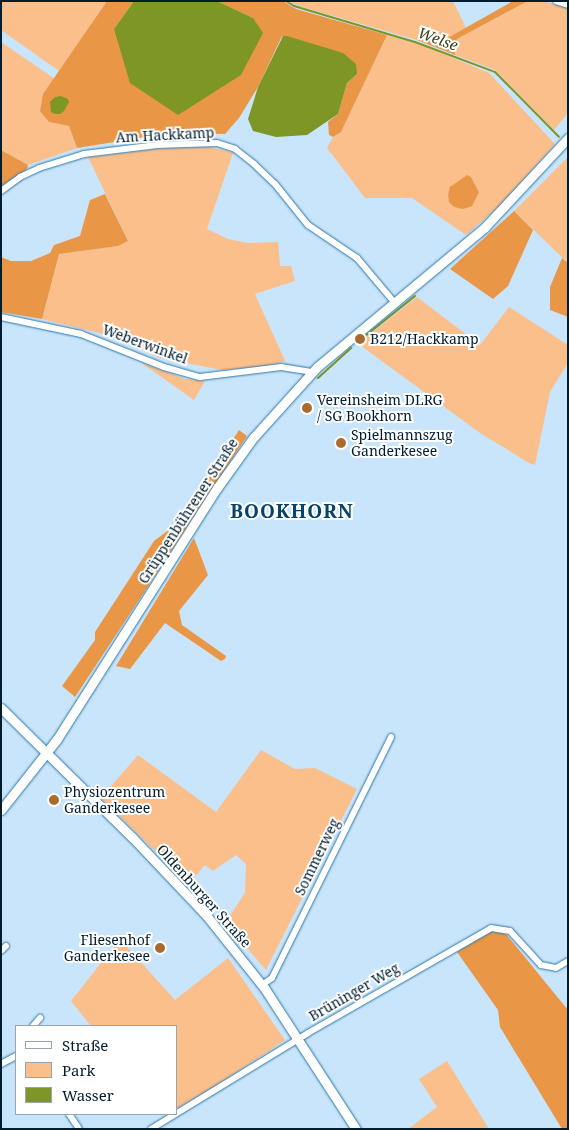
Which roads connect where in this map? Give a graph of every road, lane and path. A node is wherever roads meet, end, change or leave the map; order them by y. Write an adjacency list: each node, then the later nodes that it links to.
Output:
1 (556, 1): 2 (street)
2 (568, 4)
3 (568, 138): 5 (main road, Grüppenbührener Straße)
4 (1, 191): 5 (street, Am Hackkamp)
5 (394, 302): 7 (main road, Grüppenbührener Straße)
6 (1, 317): 7 (street, Weberwinkel)
7 (312, 372): 10 (main road, Grüppenbührener Straße)
8 (1, 708): 10 (main road, Oldenburger Straße)
9 (391, 737): 13 (street, Sommerweg)
10 (47, 753): 11 (main road, Grüppenbührener Straße); 13 (main road, Oldenburger Straße)
11 (1, 810)
12 (568, 961): 16 (street, Brüninger Weg)
13 (262, 985): 16 (main road, Oldenburger Straße)
14 (40, 1018): 15 (street)
15 (34, 1025)
16 (300, 1040): 19 (street, Brüninger Weg); 24 (main road, Oldenburger Straße)
17 (15, 1057): 18 (street)
18 (1, 1064)
19 (178, 1113)
20 (70, 1115): 23 (street)
21 (175, 1115): 22 (street, Brüninger Weg)
22 (153, 1128)
23 (79, 1129)
24 (356, 1129)

